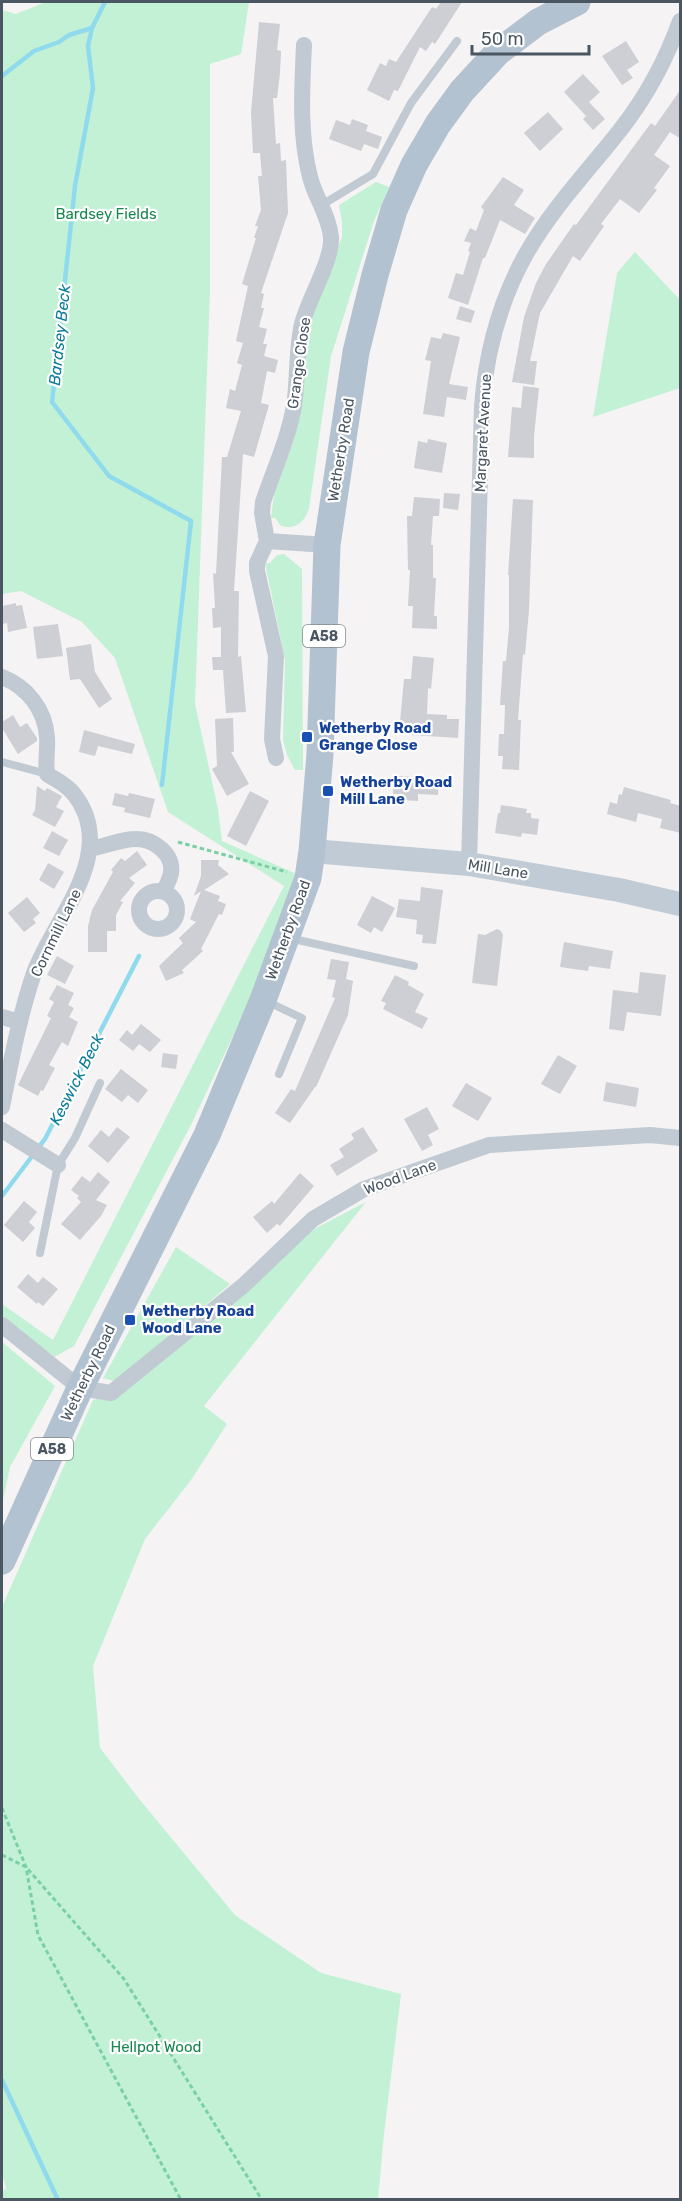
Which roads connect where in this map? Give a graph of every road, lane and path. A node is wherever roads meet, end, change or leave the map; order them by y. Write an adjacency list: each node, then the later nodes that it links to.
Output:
1 (578, 2): 7 (main road, Wetherby Road / A58)
2 (681, 21): 15 (street, Margaret Avenue)
3 (457, 41): 5 (lane)
4 (304, 45): 5 (street, Grange Close)
5 (320, 206): 6 (street, Grange Close)
6 (267, 541): 7 (street); 9 (street, Grange Close)
7 (327, 545): 14 (main road, Wetherby Road / A58)
8 (2, 677): 11 (street)
9 (276, 758)
10 (2, 762): 11 (lane, Cornmill Lane)
11 (47, 774): 12 (street, Cornmill Lane)
12 (89, 849): 13 (street); 23 (street, Cornmill Lane)
13 (164, 851): 16 (path); 17 (street)
14 (312, 851): 15 (street, Mill Lane); 16 (main road, Wetherby Road / A58)
15 (469, 864): 18 (street, Mill Lane)
16 (308, 878): 19 (main road, Wetherby Road / A58)
17 (164, 891)
18 (681, 904)
19 (286, 938): 20 (lane); 21 (main road, Wetherby Road / A58)
20 (414, 966)
21 (263, 1000): 24 (lane); 32 (main road, Wetherby Road / A58)
22 (2, 1017): 23 (street)
23 (20, 1022): 26 (street, Cornmill Lane)
24 (279, 1074)
25 (99, 1083): 29 (lane)
26 (2, 1107)
27 (9, 1135): 29 (street)
28 (681, 1138): 32 (street, Wood Lane)
29 (51, 1161): 30 (lane)
30 (40, 1253)
31 (2, 1325): 32 (street)
32 (80, 1388): 33 (main road, Wetherby Road / A58)
33 (2, 1561)
34 (2, 1808): 36 (path)
35 (2, 1855): 36 (path)
36 (26, 1867): 37 (path); 38 (path)
37 (181, 2199)
38 (262, 2199)

